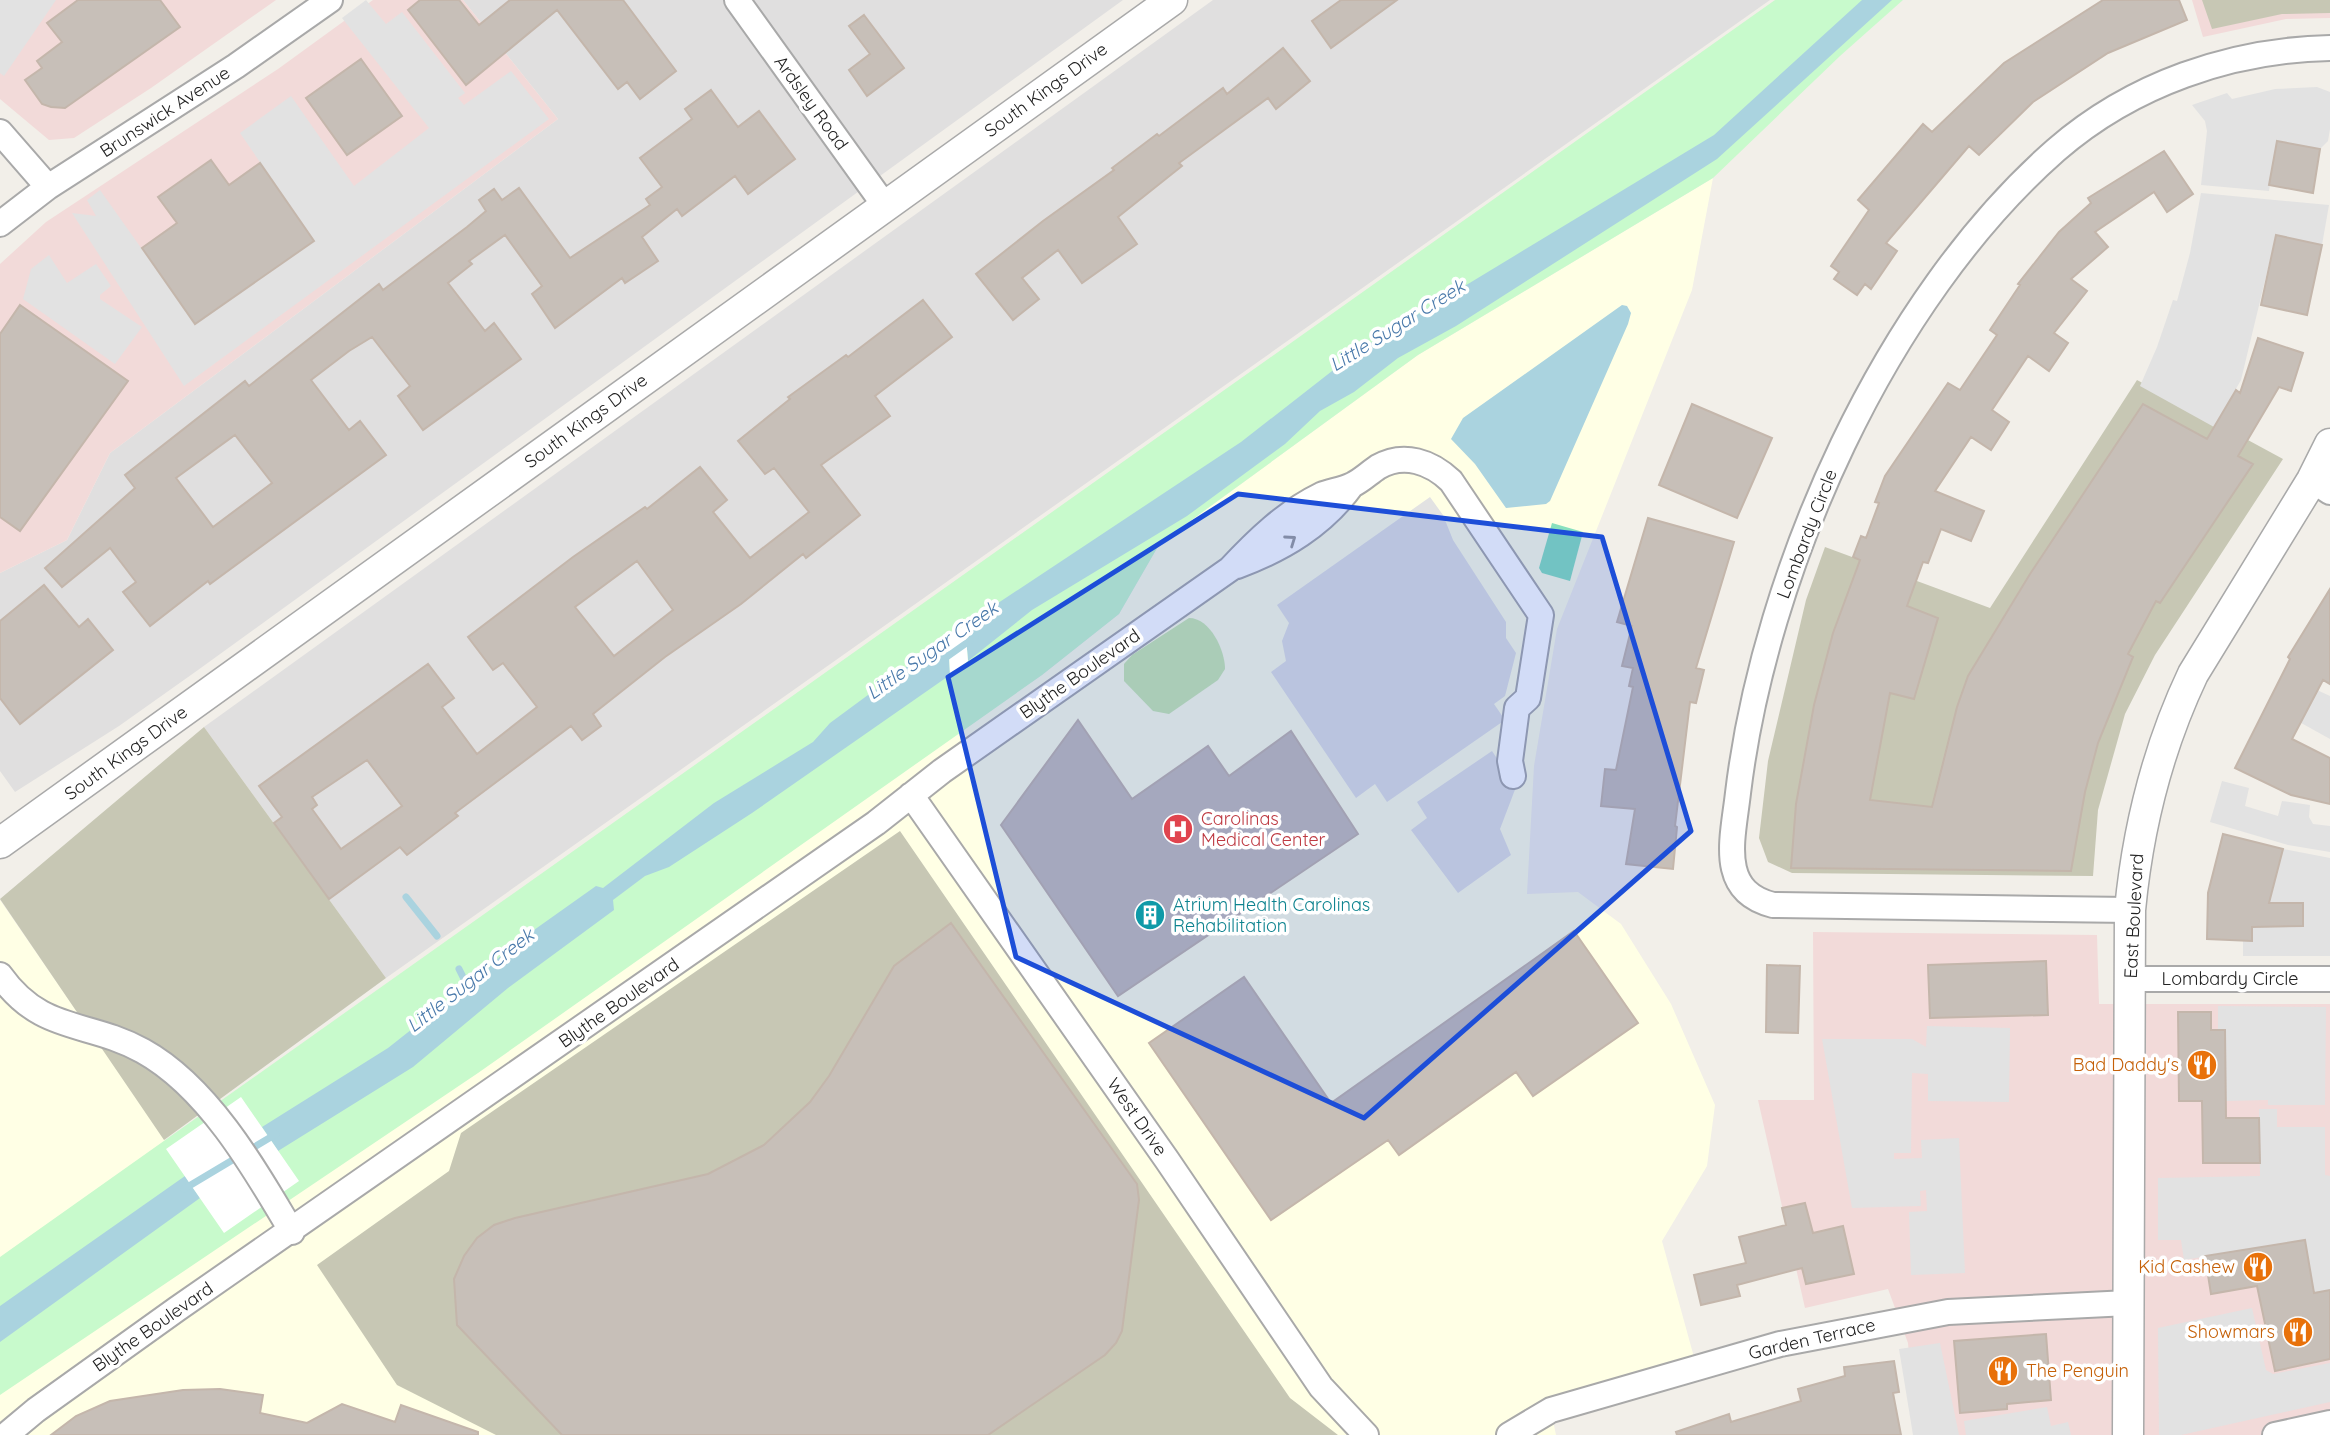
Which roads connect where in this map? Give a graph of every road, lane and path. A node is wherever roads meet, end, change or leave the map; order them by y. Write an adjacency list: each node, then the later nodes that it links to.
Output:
1 (330, 0): 6 (street, Brunswick Avenue)
2 (737, 0): 7 (street, Ardsley Road)
3 (1172, 0): 7 (street, South Kings Drive)
4 (2330, 48): 14 (street, Lombardy Circle)
5 (0, 132): 6 (street)
6 (48, 187): 8 (street, Brunswick Avenue)
7 (885, 206): 13 (street, South Kings Drive)
8 (0, 224)
9 (2330, 444): 10 (street, East Boulevard)
10 (2321, 486): 14 (street, East Boulevard)
11 (1528, 698): 12 (street, Blythe Boulevard)
12 (911, 795): 18 (street, Blythe Boulevard); 22 (street, West Drive)
13 (0, 843)
14 (2130, 910): 16 (street, East Boulevard)
15 (0, 975): 18 (street)
16 (2130, 979): 17 (street, Lombardy Circle); 19 (street, East Boulevard)
17 (2330, 979)
18 (292, 1232): 21 (street, Blythe Boulevard)
19 (2128, 1303): 23 (street, Garden Terrace); 24 (street, East Boulevard)
20 (2330, 1423): 25 (street)
21 (6, 1435)
22 (1366, 1435)
23 (1509, 1435)
24 (2128, 1435)
25 (2275, 1435)

